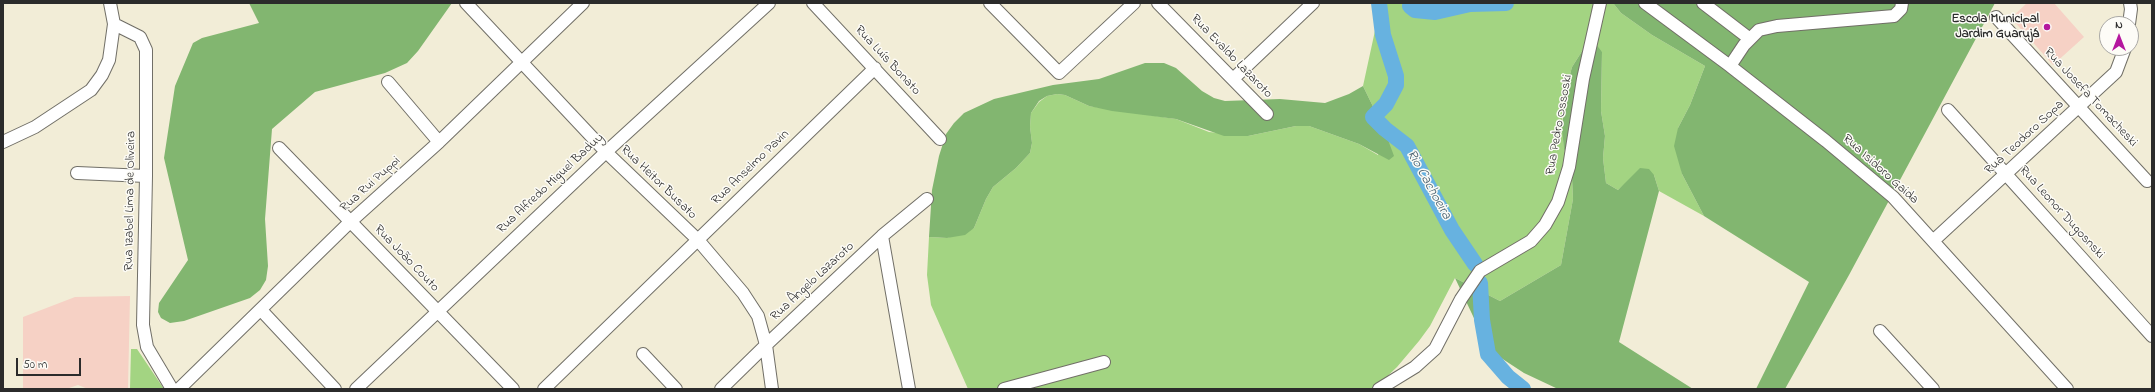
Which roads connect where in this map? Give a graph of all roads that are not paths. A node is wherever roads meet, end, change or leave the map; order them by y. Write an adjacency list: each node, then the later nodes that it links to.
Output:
1 (110, 3): 17 (street)
2 (466, 3): 20 (street, Rua Heitor Busato)
3 (583, 3): 20 (street, Rua Rui Puppi)
4 (769, 3): 32 (street, Rua Alfredo Miguel Baduy)
5 (813, 3): 22 (street, Rua Luís Bonato)
6 (990, 3): 7 (street)
7 (1134, 3)
8 (1158, 3): 23 (street, Rua Evaldo Lazaroto)
9 (1314, 3): 23 (street)
10 (1600, 3): 60 (street, Rua Pedro Ossoski)
11 (1645, 3): 21 (street, Rua Isidoro Gaida)
12 (1703, 3): 18 (street)
13 (1902, 3): 18 (street)
14 (2130, 3): 15 (street)
15 (2130, 16)
16 (1996, 17): 25 (street, Rua Josefa Tomacheski)
17 (114, 24): 29 (street); 35 (street, Rua Izabel Lima de Oliveira)
18 (1750, 39): 21 (street)
19 (2122, 56): 25 (street, Rua Teodoro Sopa)
20 (521, 62): 30 (street, Rua Rui Puppi); 32 (street, Rua Heitor Busato)
21 (1730, 66): 41 (street, Rua Isidoro Gaida)
22 (875, 68): 28 (street, Rua Luís Bonato); 40 (street, Rua Anselmo Pavin)
23 (1232, 79): 27 (street, Rua Evaldo Lazaroto)
24 (388, 82): 30 (street)
25 (2080, 107): 34 (street, Rua Teodoro Sopa); 36 (street, Rua Josefa Tomacheski)
26 (1948, 110): 34 (street, Rua Leonor Dugosnski)
27 (1267, 114)
28 (940, 139)
29 (3, 142)
30 (439, 142): 38 (street, Rua Rui Puppi)
31 (280, 148): 38 (street, Rua João Couto)
32 (606, 152): 40 (street, Rua Heitor Busato); 43 (street, Rua Alfredo Miguel Baduy)
33 (77, 174): 35 (street)
34 (2007, 174): 41 (street, Rua Teodoro Sopa); 45 (street, Rua Leonor Dugosnski)
35 (146, 176): 49 (street, Rua Izabel Lima de Oliveira)
36 (2147, 181)
37 (927, 199): 39 (street, Rua Ângelo Lazaroto)
38 (350, 222): 42 (street, Rua Rui Puppi); 43 (street, Rua João Couto)
39 (882, 236): 46 (street, Rua Ângelo Lazaroto); 58 (street)
40 (698, 240): 46 (street, Rua Heitor Busato); 54 (street, Rua Anselmo Pavin)
41 (1934, 241): 62 (street, Rua Isidoro Gaida)
42 (261, 310): 50 (street, Rua Rui Puppi); 51 (street)
43 (437, 311): 52 (street, Rua Alfredo Miguel Baduy); 53 (street, Rua João Couto)
44 (1880, 331): 61 (street)
45 (2152, 336)
46 (766, 345): 56 (street, Rua Ângelo Lazaroto); 57 (street, Rua Heitor Busato)
47 (643, 354): 55 (street)
48 (1104, 362): 59 (street)
49 (172, 389)
50 (179, 389)
51 (335, 389)
52 (356, 389)
53 (513, 389)
54 (544, 389)
55 (676, 389)
56 (722, 389)
57 (772, 389)
58 (909, 389)
59 (1004, 389)
60 (1381, 389)
61 (1934, 389)
62 (2067, 389)

